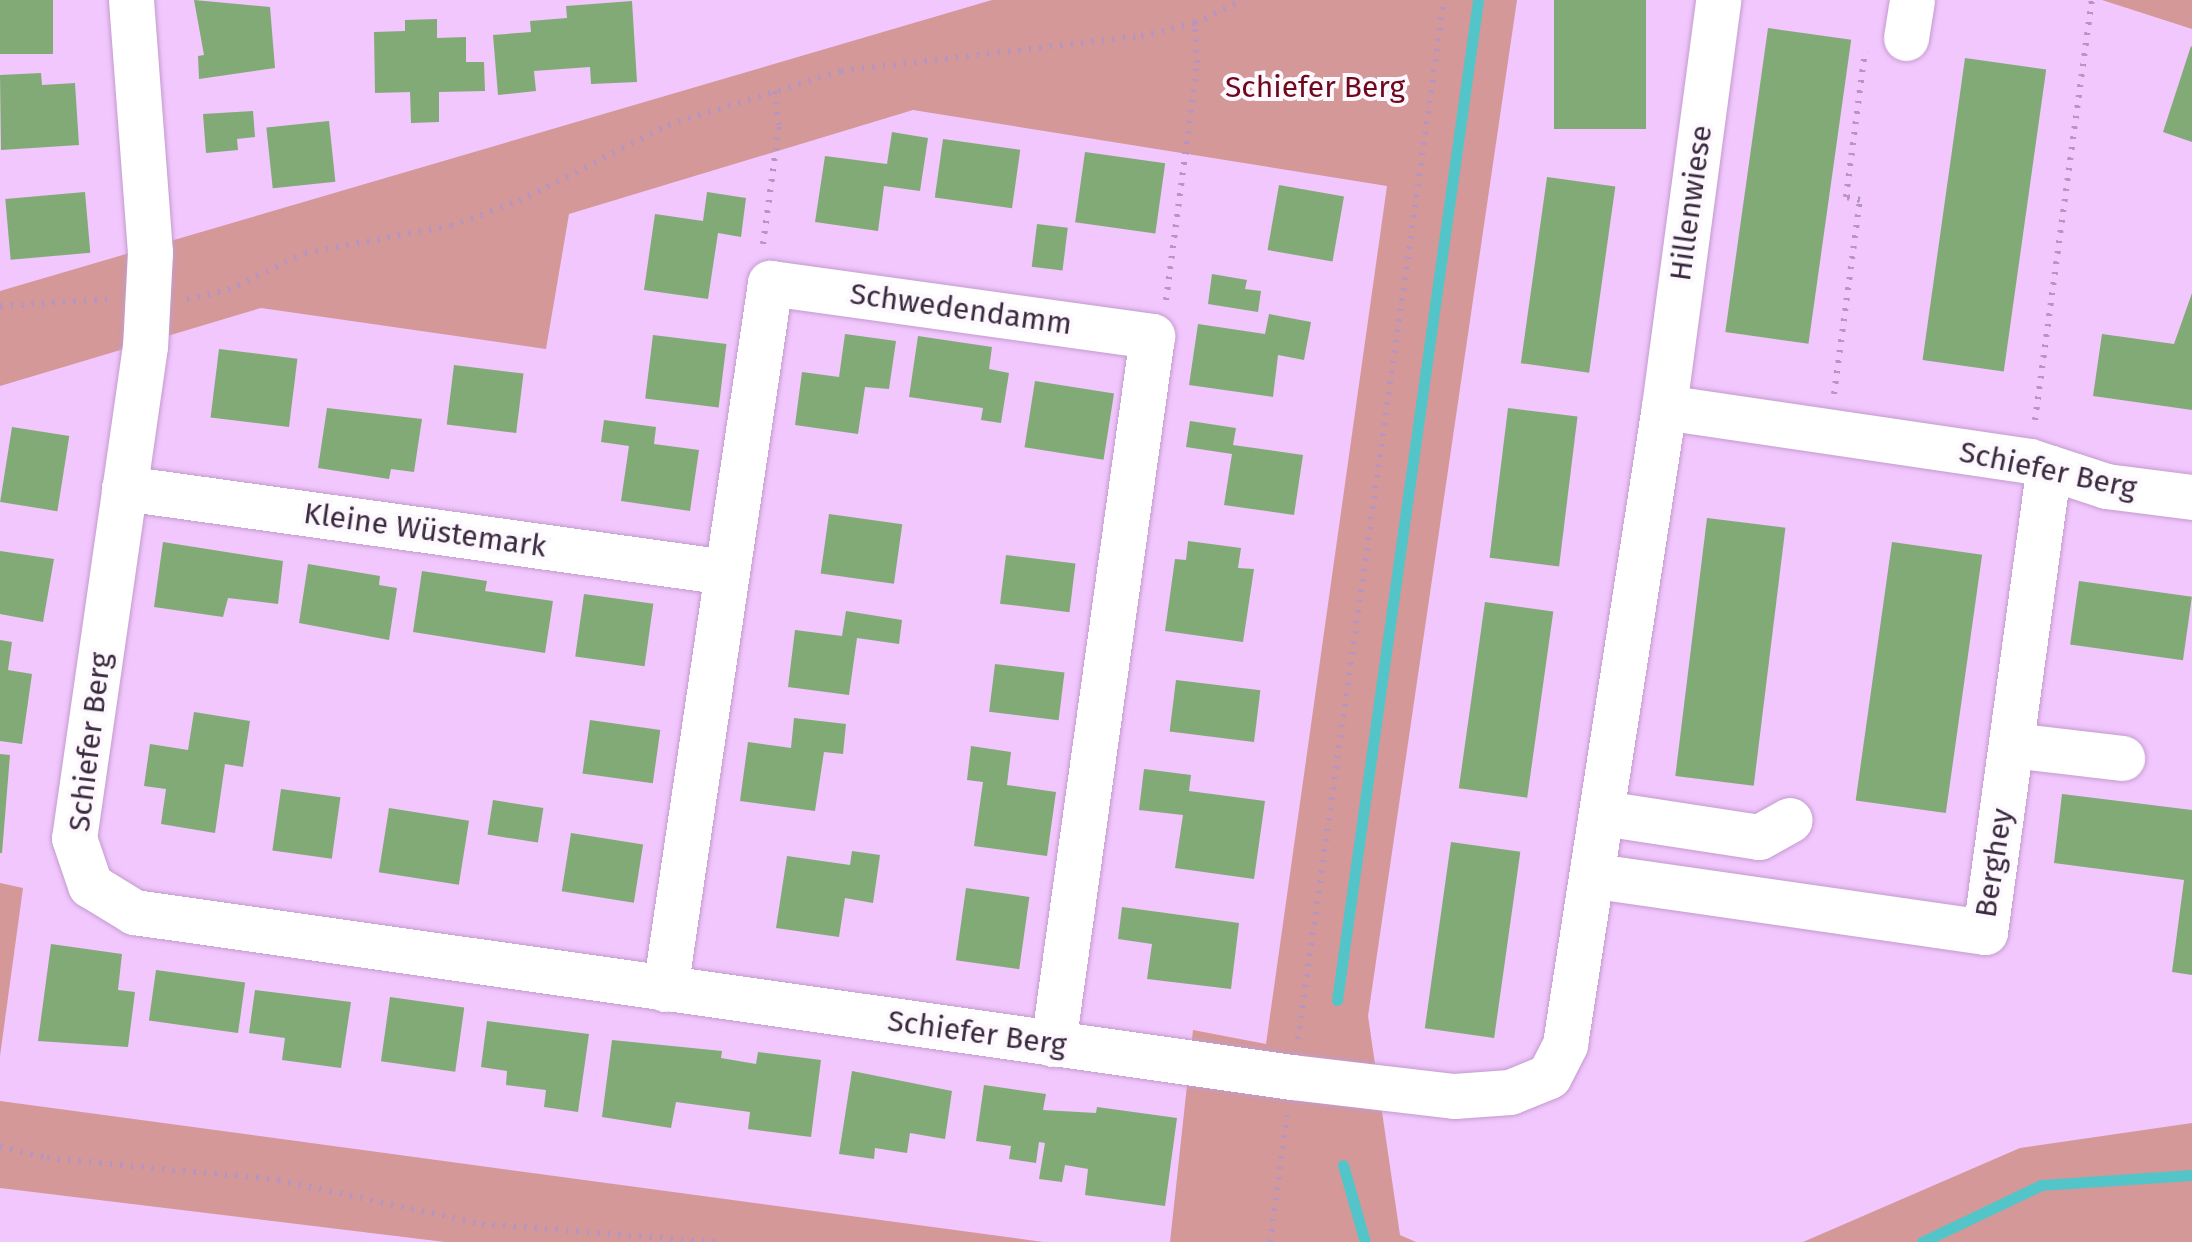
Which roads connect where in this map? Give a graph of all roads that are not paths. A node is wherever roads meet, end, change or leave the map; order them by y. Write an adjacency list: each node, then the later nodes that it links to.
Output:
1 (131, 0): 5 (street, Schiefer Berg)
2 (1718, 0): 3 (street, Hillenwiese)
3 (1664, 407): 4 (street, Schiefer Berg); 10 (street, Schiefer Berg)
4 (2039, 464): 6 (street, Schiefer Berg); 8 (street, Berghey)
5 (124, 488): 7 (street, Kleine Wüstemark); 13 (street, Schiefer Berg)
6 (2192, 496)
7 (726, 572): 13 (street); 14 (street, Schwedendamm)
8 (2012, 745): 9 (street); 12 (street, Berghey)
9 (2122, 758)
10 (1603, 813): 11 (street); 12 (street, Schiefer Berg)
11 (1790, 820)
12 (1596, 876): 14 (street, Schiefer Berg)
13 (664, 988): 14 (street, Schiefer Berg)
14 (1053, 1044)

